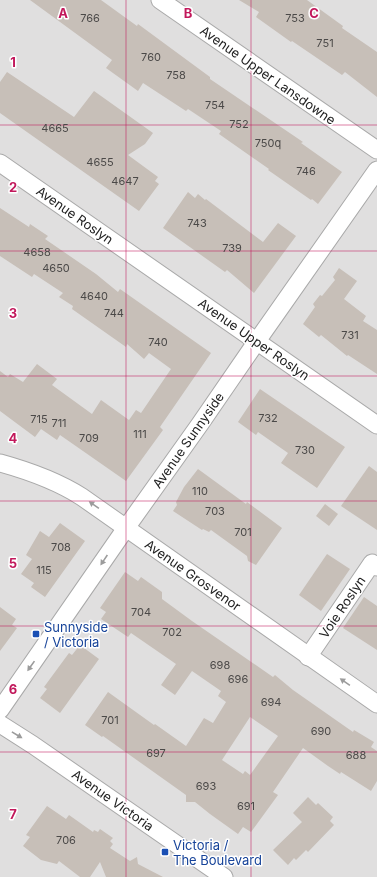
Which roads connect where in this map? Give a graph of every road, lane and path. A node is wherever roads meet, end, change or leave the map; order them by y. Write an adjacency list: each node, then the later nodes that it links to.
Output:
1 (160, 0): 2 (street, Avenue Upper Lansdowne)
2 (377, 150)
3 (0, 163): 5 (street, Avenue Roslyn)
4 (377, 170): 6 (street, Avenue Sunnyside)
5 (131, 254): 6 (street, Avenue Upper Roslyn)
6 (257, 341): 7 (street, Avenue Upper Roslyn); 9 (street, Avenue Sunnyside)
7 (377, 424)
8 (0, 463): 9 (street, Avenue Grosvenor, one-way to 8)
9 (126, 528): 11 (street, Avenue Grosvenor); 13 (street, Avenue Sunnyside, one-way to 13)
10 (377, 566): 11 (street, Voie Roslyn)
11 (308, 657): 12 (street, Avenue Grosvenor, one-way to 11)
12 (377, 704)
13 (0, 710)
14 (0, 724): 15 (street, Avenue Victoria, one-way to 15)
15 (224, 877)

